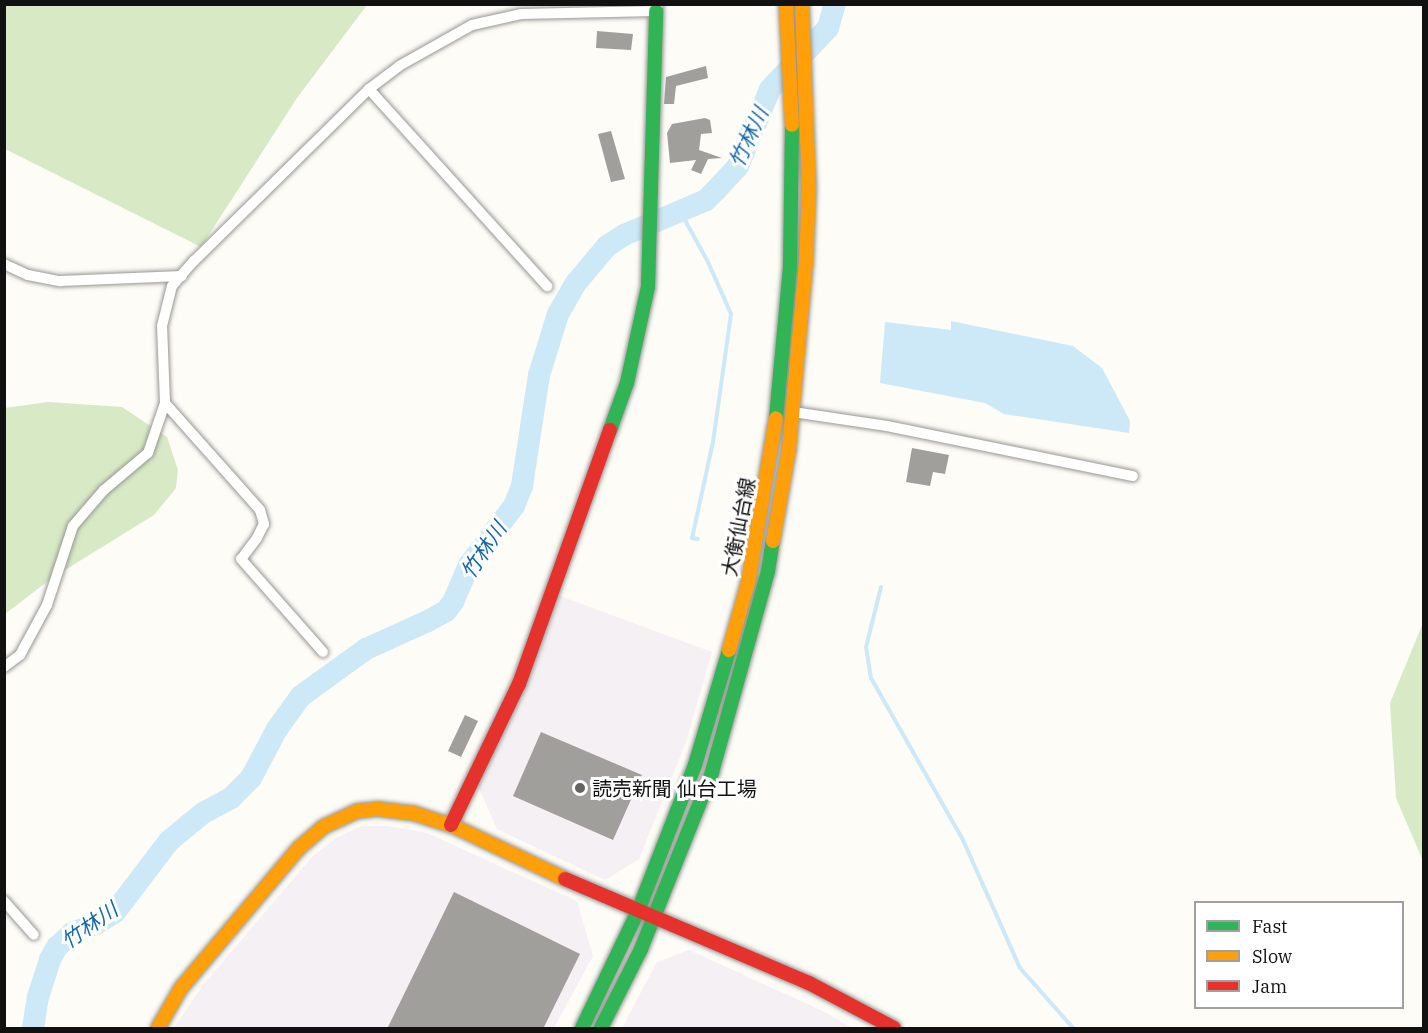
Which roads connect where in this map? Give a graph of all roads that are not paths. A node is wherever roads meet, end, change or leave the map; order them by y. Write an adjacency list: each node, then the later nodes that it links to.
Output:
1 (786, 4): 16 (main road, 大衡仙台線)
2 (590, 8): 3 (street); 5 (street)
3 (657, 8): 14 (main road)
4 (802, 8): 10 (main road, 大衡仙台線)
5 (369, 89): 7 (street); 8 (street)
6 (4, 264): 7 (street)
7 (182, 276): 9 (street)
8 (547, 286)
9 (165, 403): 12 (street); 13 (street)
10 (794, 412): 11 (street); 17 (main road, 大衡仙台線)
11 (1133, 476)
12 (323, 652)
13 (4, 667)
14 (451, 825): 16 (main road); 19 (main road)
15 (4, 901): 18 (street)
16 (638, 911): 17 (main road); 20 (main road, 大衡仙台線)
17 (654, 917): 21 (main road, 大衡仙台線); 22 (main road)
18 (34, 935)
19 (158, 1029)
20 (582, 1029)
21 (601, 1029)
22 (894, 1029)

